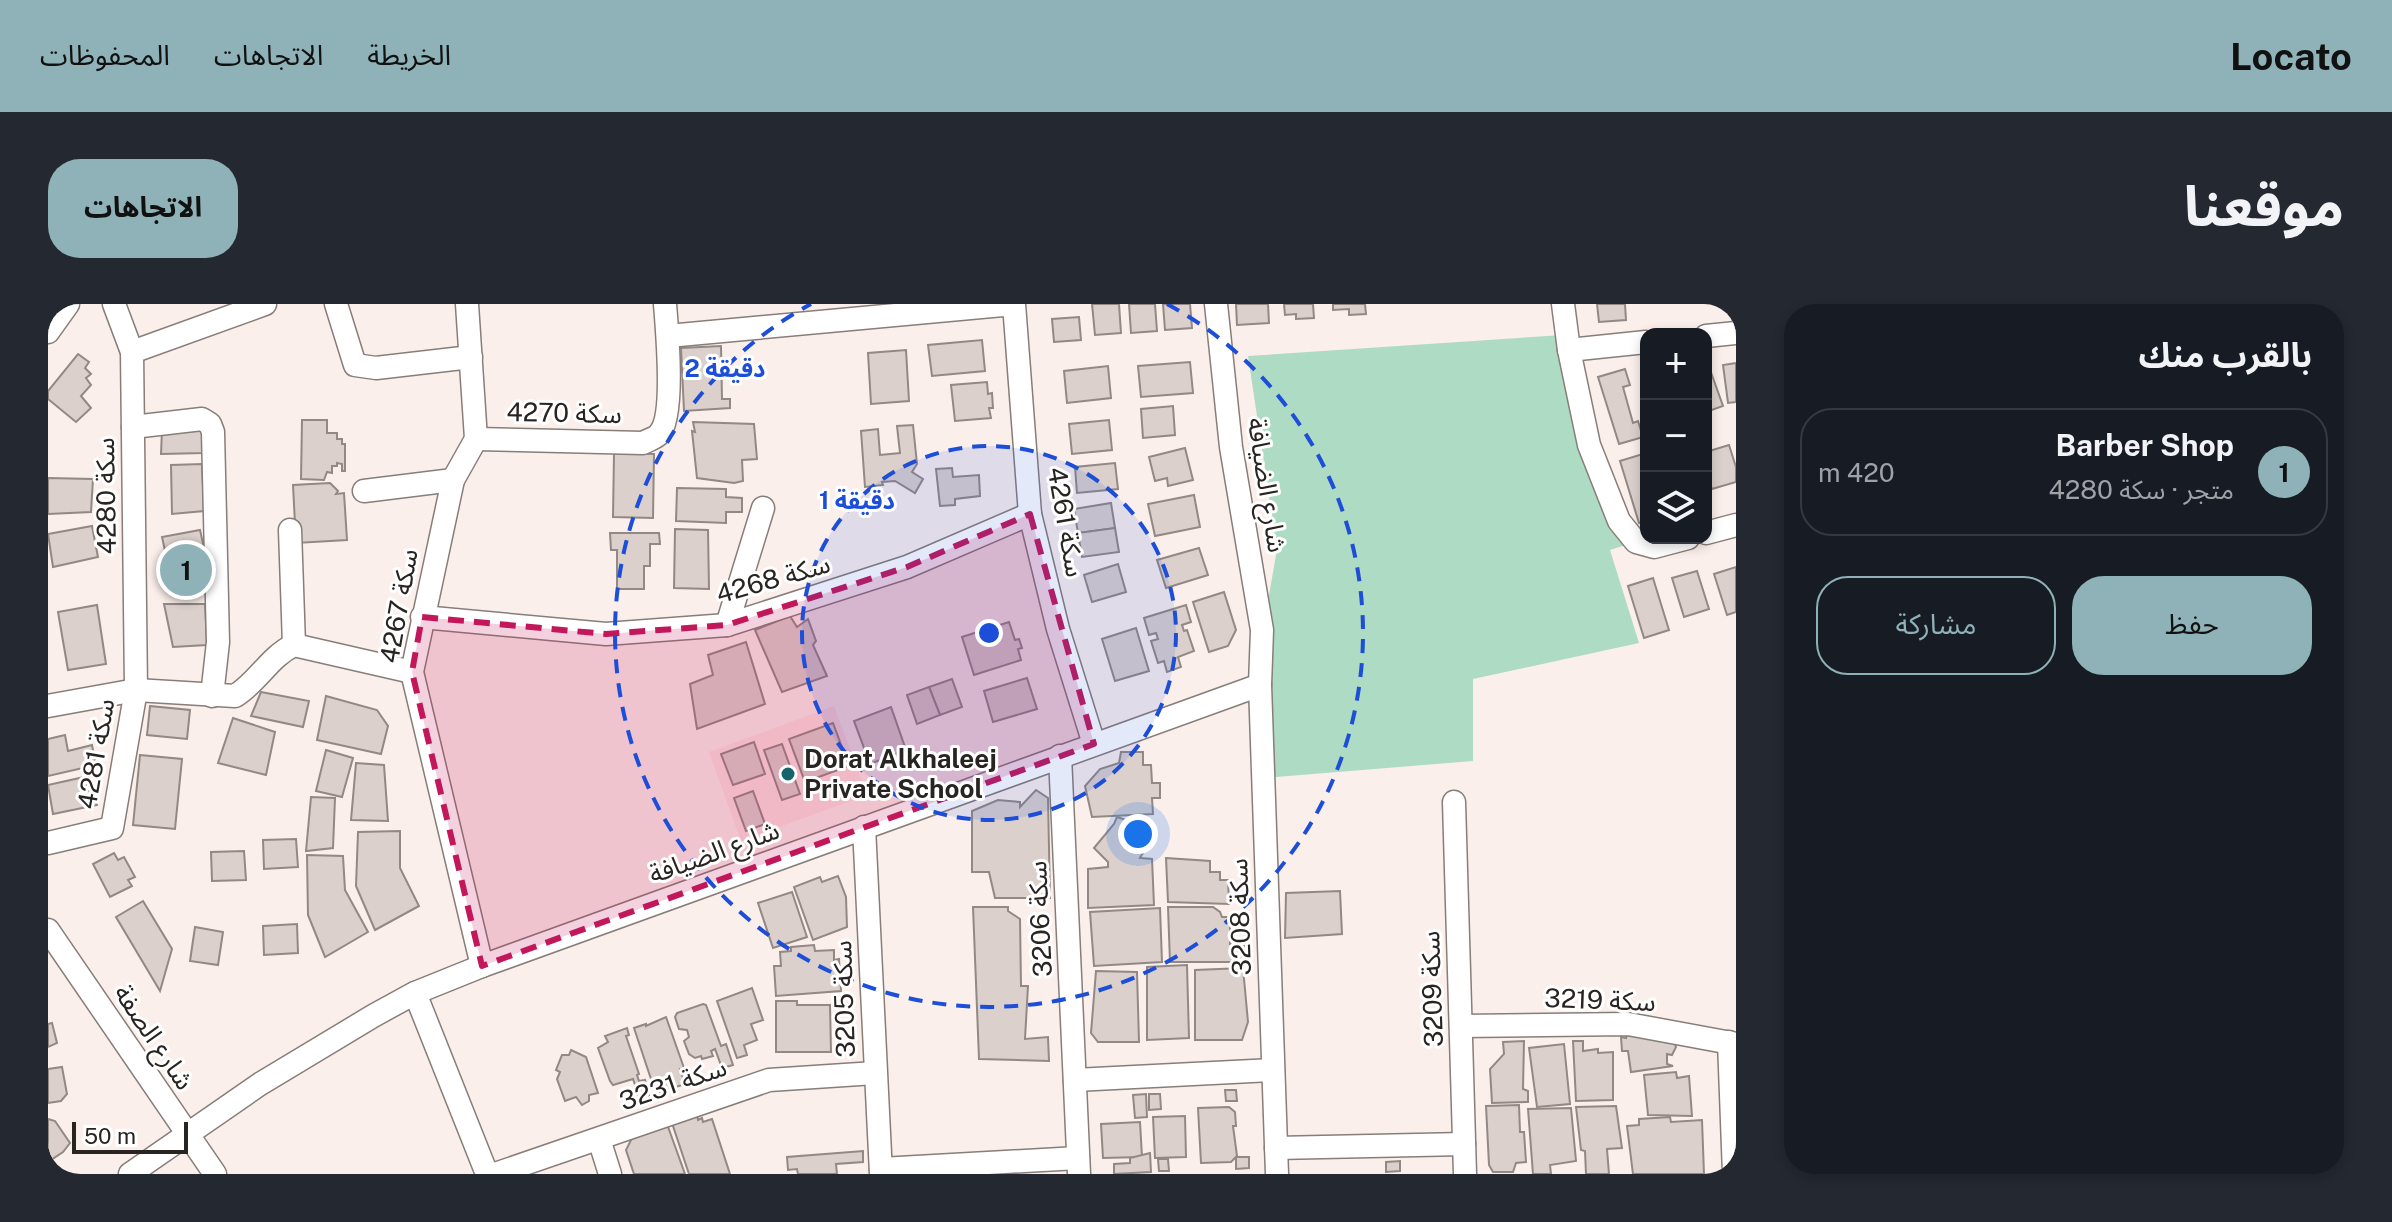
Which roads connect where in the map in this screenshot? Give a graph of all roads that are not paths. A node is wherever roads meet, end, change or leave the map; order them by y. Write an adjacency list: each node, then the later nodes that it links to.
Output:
1 (68, 304): 11 (street)
2 (114, 304): 17 (street, سكة 4280)
3 (265, 304): 17 (street)
4 (336, 304): 18 (street)
5 (467, 304): 18 (street)
6 (665, 304): 14 (street, سكة 4270)
7 (1014, 304): 10 (street); 24 (street, سكة 4261)
8 (1216, 304): 35 (street, شارع الضيافة)
9 (1563, 304): 16 (street)
10 (823, 313): 14 (street)
11 (48, 332)
12 (1736, 333): 13 (street)
13 (1712, 335)
14 (668, 336): 20 (street, سكة 4270)
15 (1640, 343): 16 (street)
16 (1569, 350): 28 (street)
17 (132, 352): 19 (street, سكة 4280)
18 (471, 357): 20 (street)
19 (133, 427): 36 (street, سكة 4280); 37 (street)
20 (476, 439): 21 (street, سكة 4267)
21 (453, 480): 22 (street); 31 (street, سكة 4267)
22 (364, 491)
23 (763, 508): 32 (street)
24 (1030, 514): 32 (street, سكة 4268); 39 (street, سكة 4261)
25 (1736, 525): 27 (street)
26 (290, 530): 33 (street)
27 (1712, 531)
28 (1640, 543)
29 (1643, 544): 30 (street)
30 (1665, 544)
31 (422, 617): 32 (street, سكة 4268); 34 (street, سكة 4267)
32 (727, 625)
33 (294, 645): 34 (street); 37 (street)
34 (412, 672): 45 (street, سكة 4267)
35 (1260, 685): 39 (street, شارع الضيافة); 49 (street, سكة 3208)
36 (136, 690): 37 (street); 38 (street); 43 (street, سكة 4281)
37 (212, 696)
38 (48, 706)
39 (1094, 744): 40 (street, شارع الضيافة)
40 (1060, 756): 42 (street, شارع الضيافة); 51 (street, سكة 3206)
41 (1454, 802): 47 (street, سكة 3209)
42 (864, 827): 45 (street, شارع الضيافة); 50 (street, سكة 3205)
43 (48, 843)
44 (48, 930): 52 (street, شارع الصفة)
45 (482, 966): 46 (street, شارع الضيافة)
46 (415, 993): 52 (street, شارع الضيافة); 60 (street)
47 (1461, 1026): 48 (street, سكة 3219); 54 (street, سكة 3209)
48 (1733, 1043): 65 (street)
49 (1273, 1070): 51 (street); 55 (street, سكة 3208)
50 (875, 1073): 53 (street, سكة 3231); 57 (street, سكة 3205)
51 (1075, 1080): 56 (street, سكة 3206)
52 (187, 1134): 58 (street, شارع الضيافة); 59 (street, شارع الصفة)
53 (599, 1139): 61 (street, سكة 3231); 62 (street)
54 (1464, 1144): 55 (street); 64 (street, سكة 3209)
55 (1276, 1148): 63 (street, سكة 3208)
56 (1078, 1166): 57 (street, سكة 3205)
57 (881, 1172)
58 (130, 1174)
59 (215, 1174)
60 (487, 1174)
61 (495, 1174)
62 (610, 1174)
63 (1277, 1174)
64 (1465, 1174)
65 (1734, 1174)

